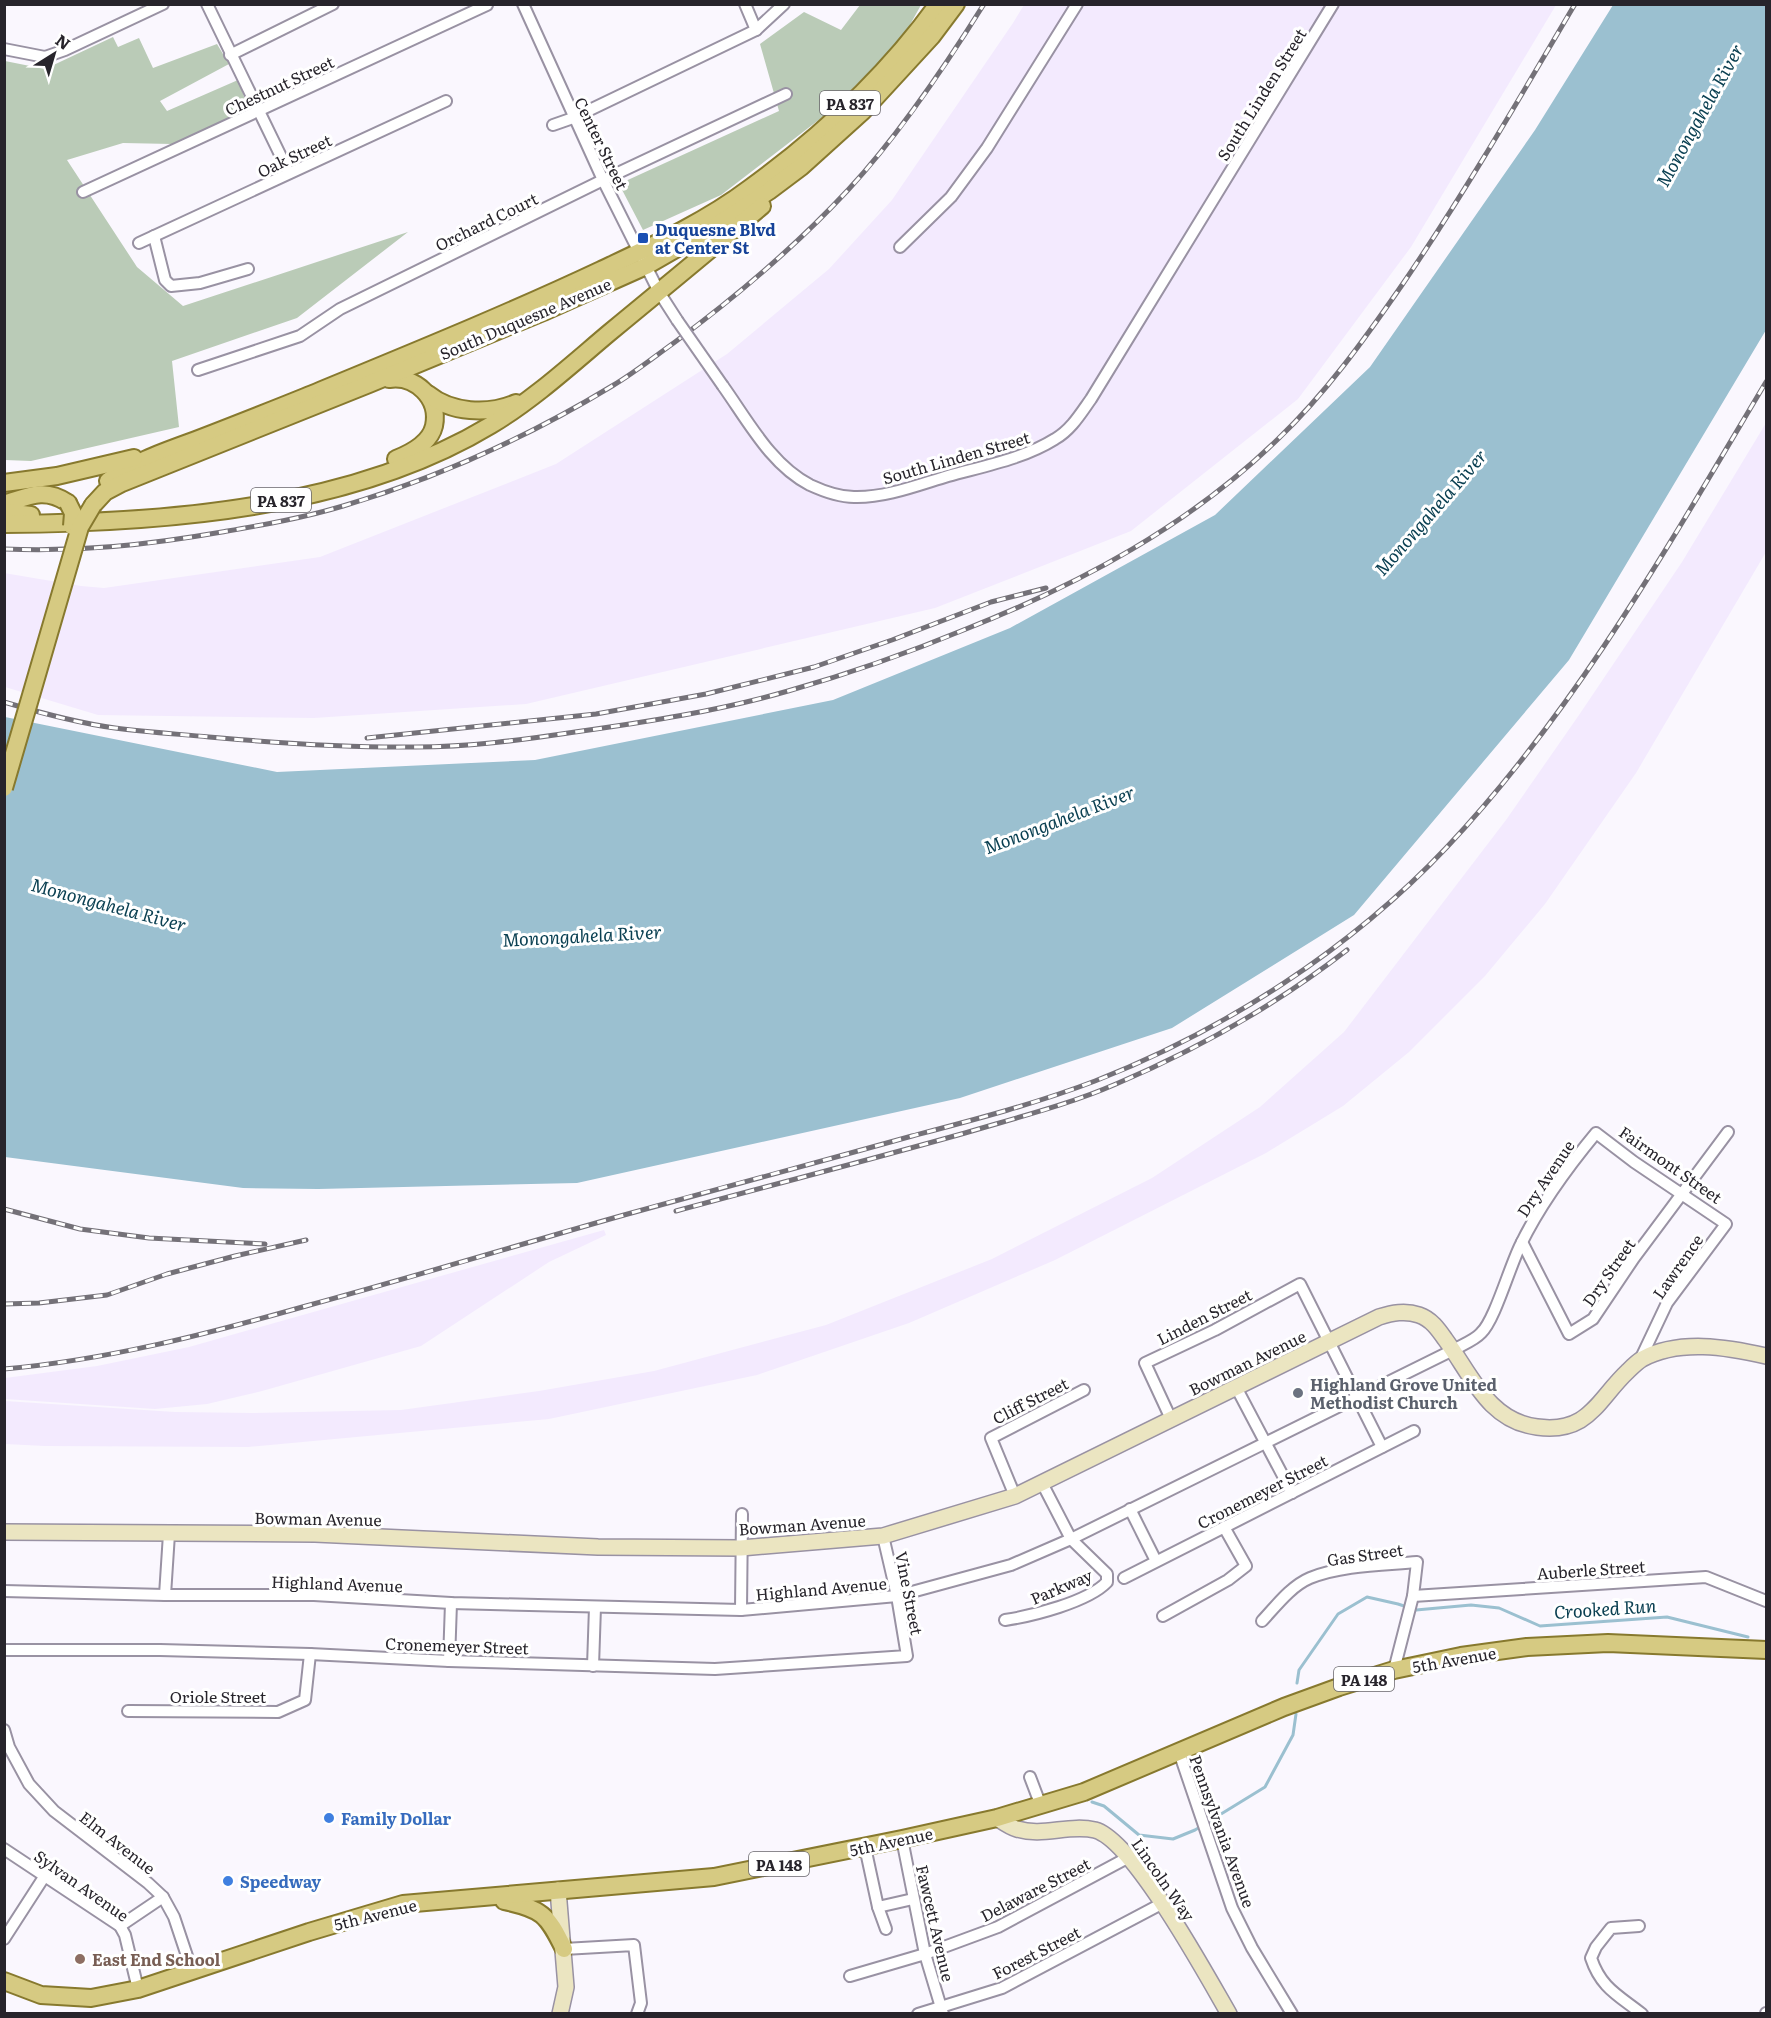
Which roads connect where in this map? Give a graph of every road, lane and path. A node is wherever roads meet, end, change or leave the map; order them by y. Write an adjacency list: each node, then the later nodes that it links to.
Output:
1 (163, 4): 13 (street)
2 (207, 4): 14 (street)
3 (333, 4): 14 (street)
4 (523, 4): 19 (street, Center Street)
5 (745, 4): 12 (street)
6 (784, 4): 12 (street)
7 (938, 4): 27 (main road, South Duquesne Avenue / PA 837)
8 (956, 4): 18 (main road, South Duquesne Avenue / PA 837)
9 (1077, 4): 26 (street)
10 (1333, 4): 29 (street, South Linden Street, bridge)
11 (487, 5): 17 (street, Chestnut Street)
12 (756, 30): 19 (street)
13 (4, 49)
14 (230, 55): 17 (street)
15 (786, 94): 22 (street, Orchard Court)
16 (446, 101): 21 (street, Oak Street)
17 (258, 111): 21 (street); 23 (street, Chestnut Street)
18 (863, 111): 27 (main road, South Duquesne Avenue); 29 (main road, PA 837)
19 (573, 118): 20 (street); 22 (street, Center Street)
20 (553, 125)
21 (289, 173): 24 (street, Oak Street)
22 (603, 180): 27 (street, Center Street); 30 (street, Orchard Court)
23 (83, 192)
24 (154, 236): 25 (street, Oak Street); 28 (street)
25 (139, 243)
26 (900, 247)
27 (643, 259): 29 (street, Center Street); 31 (main road, South Duquesne Avenue); 34 (main road, South Duquesne Avenue / PA 837)
28 (248, 269)
29 (659, 292): 33 (main road, PA 837)
30 (198, 370)
31 (376, 381): 32 (main road); 37 (main road, South Duquesne Avenue)
32 (428, 394): 33 (main road); 38 (main road)
33 (536, 395): 39 (main road, PA 837)
34 (170, 450): 35 (main road, PA 837); 37 (main road)
35 (4, 483)
36 (12, 502): 37 (main road)
37 (82, 503): 40 (main road); 41 (main road, bridge)
38 (4, 512)
39 (4, 524)
40 (4, 759)
41 (4, 788)
42 (1728, 1132): 44 (street)
43 (1596, 1133): 44 (street, Fairmont Street); 46 (street, Dry Avenue)
44 (1682, 1193): 45 (street, Fairmont Street); 46 (street, Dry Street)
45 (1725, 1224): 50 (street, Lawrence)
46 (1522, 1242): 48 (street, Highland Avenue)
47 (1328, 1342): 48 (main road, Bowman Avenue); 51 (main road, Bowman Avenue); 53 (street); 54 (street, Linden Street)
48 (1454, 1350): 50 (main road, Bowman Avenue); 53 (street, Highland Avenue)
49 (1767, 1356): 50 (main road)
50 (1640, 1360)
51 (1236, 1387): 54 (main road, Bowman Avenue); 56 (street)
52 (1084, 1390): 60 (street, Cliff Street)
53 (1356, 1398): 56 (street, Highland Avenue); 57 (street)
54 (1171, 1419): 58 (main road, Bowman Avenue)
55 (1414, 1431): 57 (street, Cronemeyer Street)
56 (1264, 1442): 59 (street); 61 (street, Highland Avenue)
57 (1382, 1447): 59 (street, Cronemeyer Street)
58 (1042, 1483): 60 (main road, Bowman Avenue); 67 (street)
59 (1292, 1492): 63 (street, Cronemeyer Street)
60 (1015, 1496): 66 (main road, Bowman Avenue)
61 (1130, 1509): 67 (street, Highland Avenue); 69 (street)
62 (742, 1514): 68 (street)
63 (1224, 1527): 69 (street, Cronemeyer Street); 79 (street)
64 (4, 1532): 65 (main road, Bowman Avenue)
65 (169, 1534): 68 (main road, Bowman Avenue); 72 (street)
66 (883, 1536): 68 (main road, Bowman Avenue); 73 (street, Vine Street)
67 (1071, 1539): 73 (street, Highland Avenue); 80 (street, Parkway)
68 (741, 1548): 78 (street)
69 (1156, 1561): 70 (street, Cronemeyer Street)
70 (1124, 1578)
71 (4, 1591): 72 (street, Highland Avenue)
72 (165, 1595): 76 (street, Highland Avenue)
73 (897, 1596): 78 (street, Highland Avenue); 85 (street, Vine Street)
74 (1412, 1598): 75 (street, Auberle Street); 81 (street, Gas Street); 88 (street)
75 (1767, 1601)
76 (452, 1603): 77 (street, Highland Avenue); 86 (street)
77 (595, 1607): 78 (street, Highland Avenue); 87 (street)
78 (741, 1610)
79 (1163, 1616)
80 (1005, 1620)
81 (1262, 1621)
82 (4, 1650): 84 (street, Cronemeyer Street)
83 (1767, 1650): 88 (main road, 5th Avenue / PA 148)
84 (310, 1654): 86 (street, Cronemeyer Street); 89 (street, Oriole Street)
85 (907, 1656): 87 (street, Cronemeyer Street)
86 (449, 1661): 87 (street, Cronemeyer Street)
87 (593, 1666)
88 (1394, 1670): 91 (main road, 5th Avenue / PA 148)
89 (128, 1711)
90 (4, 1730): 101 (street, Elm Avenue)
91 (1179, 1752): 93 (main road, 5th Avenue / PA 148); 123 (street, Pennsylvania Avenue)
92 (1030, 1777): 93 (street)
93 (1041, 1806): 94 (main road, 5th Avenue / PA 148)
94 (997, 1818): 95 (main road, 5th Avenue / PA 148); 98 (main road, Lincoln Way)
95 (902, 1839): 96 (main road, 5th Avenue / PA 148); 103 (street, Fawcett Avenue)
96 (865, 1848): 100 (main road, 5th Avenue / PA 148); 105 (street)
97 (4, 1849): 99 (street, Sylvan Avenue)
98 (1129, 1857): 104 (main road, Lincoln Way); 111 (street, Delaware Street)
99 (44, 1877): 106 (street, Sylvan Avenue); 109 (street)
100 (558, 1890): 102 (main road, 5th Avenue / PA 148); 110 (main road)
101 (163, 1897): 106 (street); 112 (street, Elm Avenue)
102 (485, 1897): 110 (main road); 112 (main road, 5th Avenue / PA 148)
103 (913, 1899): 105 (street); 111 (street, Fawcett Avenue)
104 (1163, 1904): 118 (street, Forest Street); 122 (main road, Lincoln Way)
105 (878, 1907): 108 (street)
106 (120, 1926): 116 (street, Sylvan Avenue)
107 (1639, 1926): 124 (street)
108 (886, 1929)
109 (4, 1939)
110 (564, 1949): 119 (main road); 120 (street)
111 (925, 1954): 113 (street, Delaware Street); 118 (street, Fawcett Avenue)
112 (192, 1971): 116 (main road, 5th Avenue / PA 148)
113 (850, 1976)
114 (4, 1981): 117 (main road, 5th Avenue / PA 148)
115 (4, 1989): 117 (main road)
116 (138, 1989): 117 (main road, 5th Avenue / PA 148)
117 (41, 1995)
118 (942, 2009): 121 (street, Forest Street)
119 (560, 2013)
120 (637, 2013)
121 (918, 2013)
122 (1229, 2013)
123 (1292, 2013)
124 (1642, 2013)

